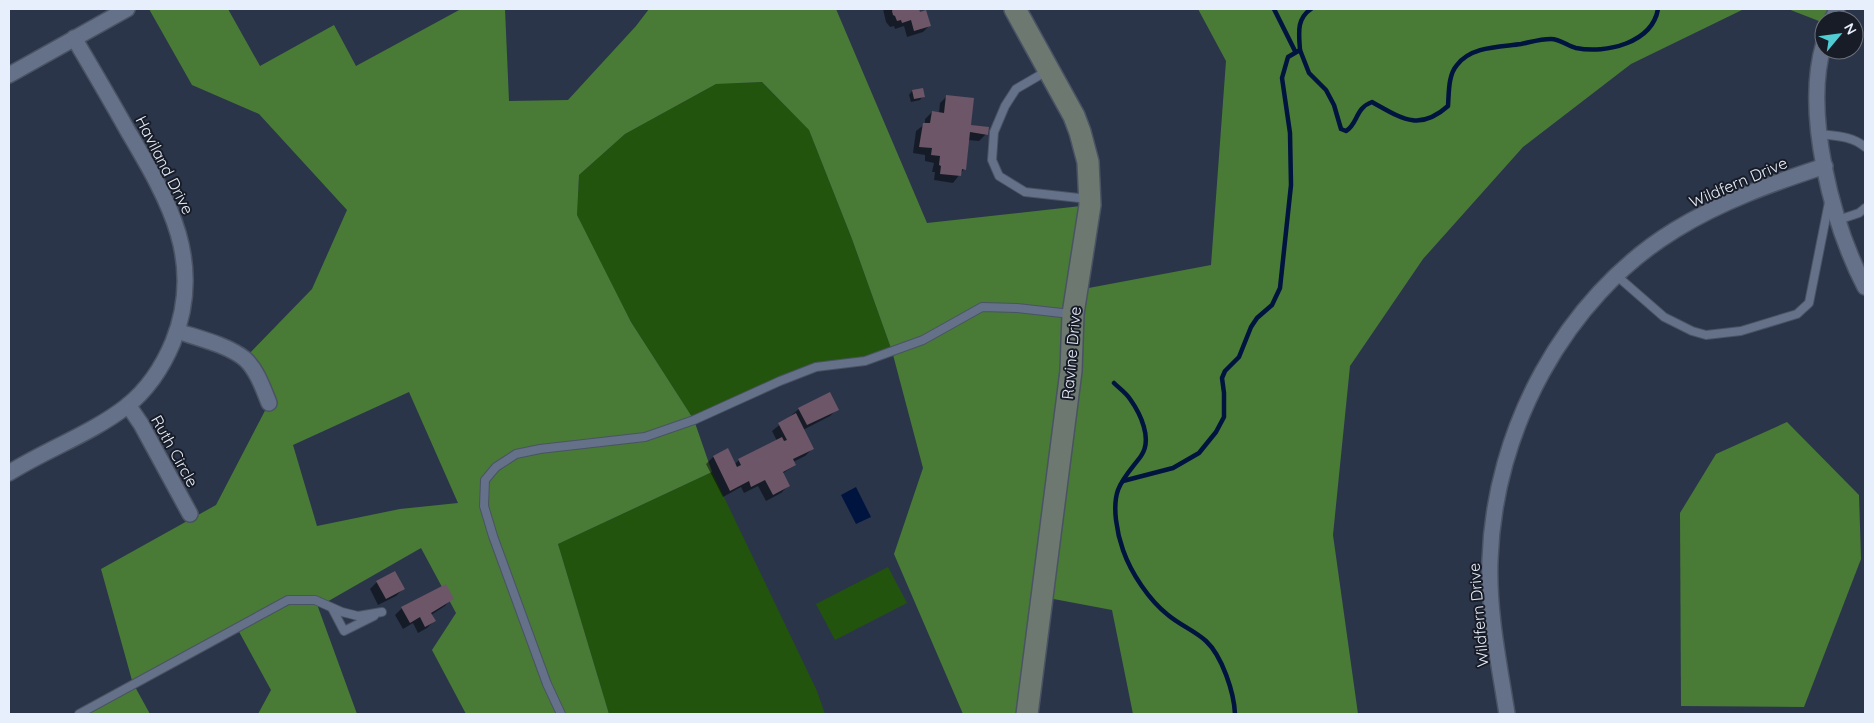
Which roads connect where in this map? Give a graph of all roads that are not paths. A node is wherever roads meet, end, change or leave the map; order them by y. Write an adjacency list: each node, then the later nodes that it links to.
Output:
1 (127, 9): 3 (street)
2 (1015, 9): 5 (street, Ravine Drive)
3 (74, 38): 6 (street); 17 (street, Haviland Drive)
4 (1820, 60): 7 (street)
5 (1048, 70): 11 (street, Ravine Drive); 11 (lane)
6 (9, 75)
7 (1820, 134): 8 (lane); 9 (street)
8 (1865, 147)
9 (1825, 166): 10 (street); 14 (street, Wildfern Drive)
10 (1830, 195): 13 (street); 14 (lane)
11 (1090, 200): 16 (street, Ravine Drive)
12 (1865, 208): 13 (lane)
13 (1838, 220): 15 (street)
14 (1617, 276): 26 (street, Wildfern Drive)
15 (1865, 287)
16 (1073, 314): 24 (lane); 25 (street, Ravine Drive)
17 (177, 331): 18 (street); 19 (street, Haviland Drive)
18 (269, 403)
19 (128, 405): 20 (street, Haviland Drive); 21 (street, Ruth Circle)
20 (9, 473)
21 (190, 514)
22 (332, 608): 22 (lane); 23 (lane)
23 (79, 714)
24 (561, 714)
25 (1027, 714)
26 (1507, 714)

